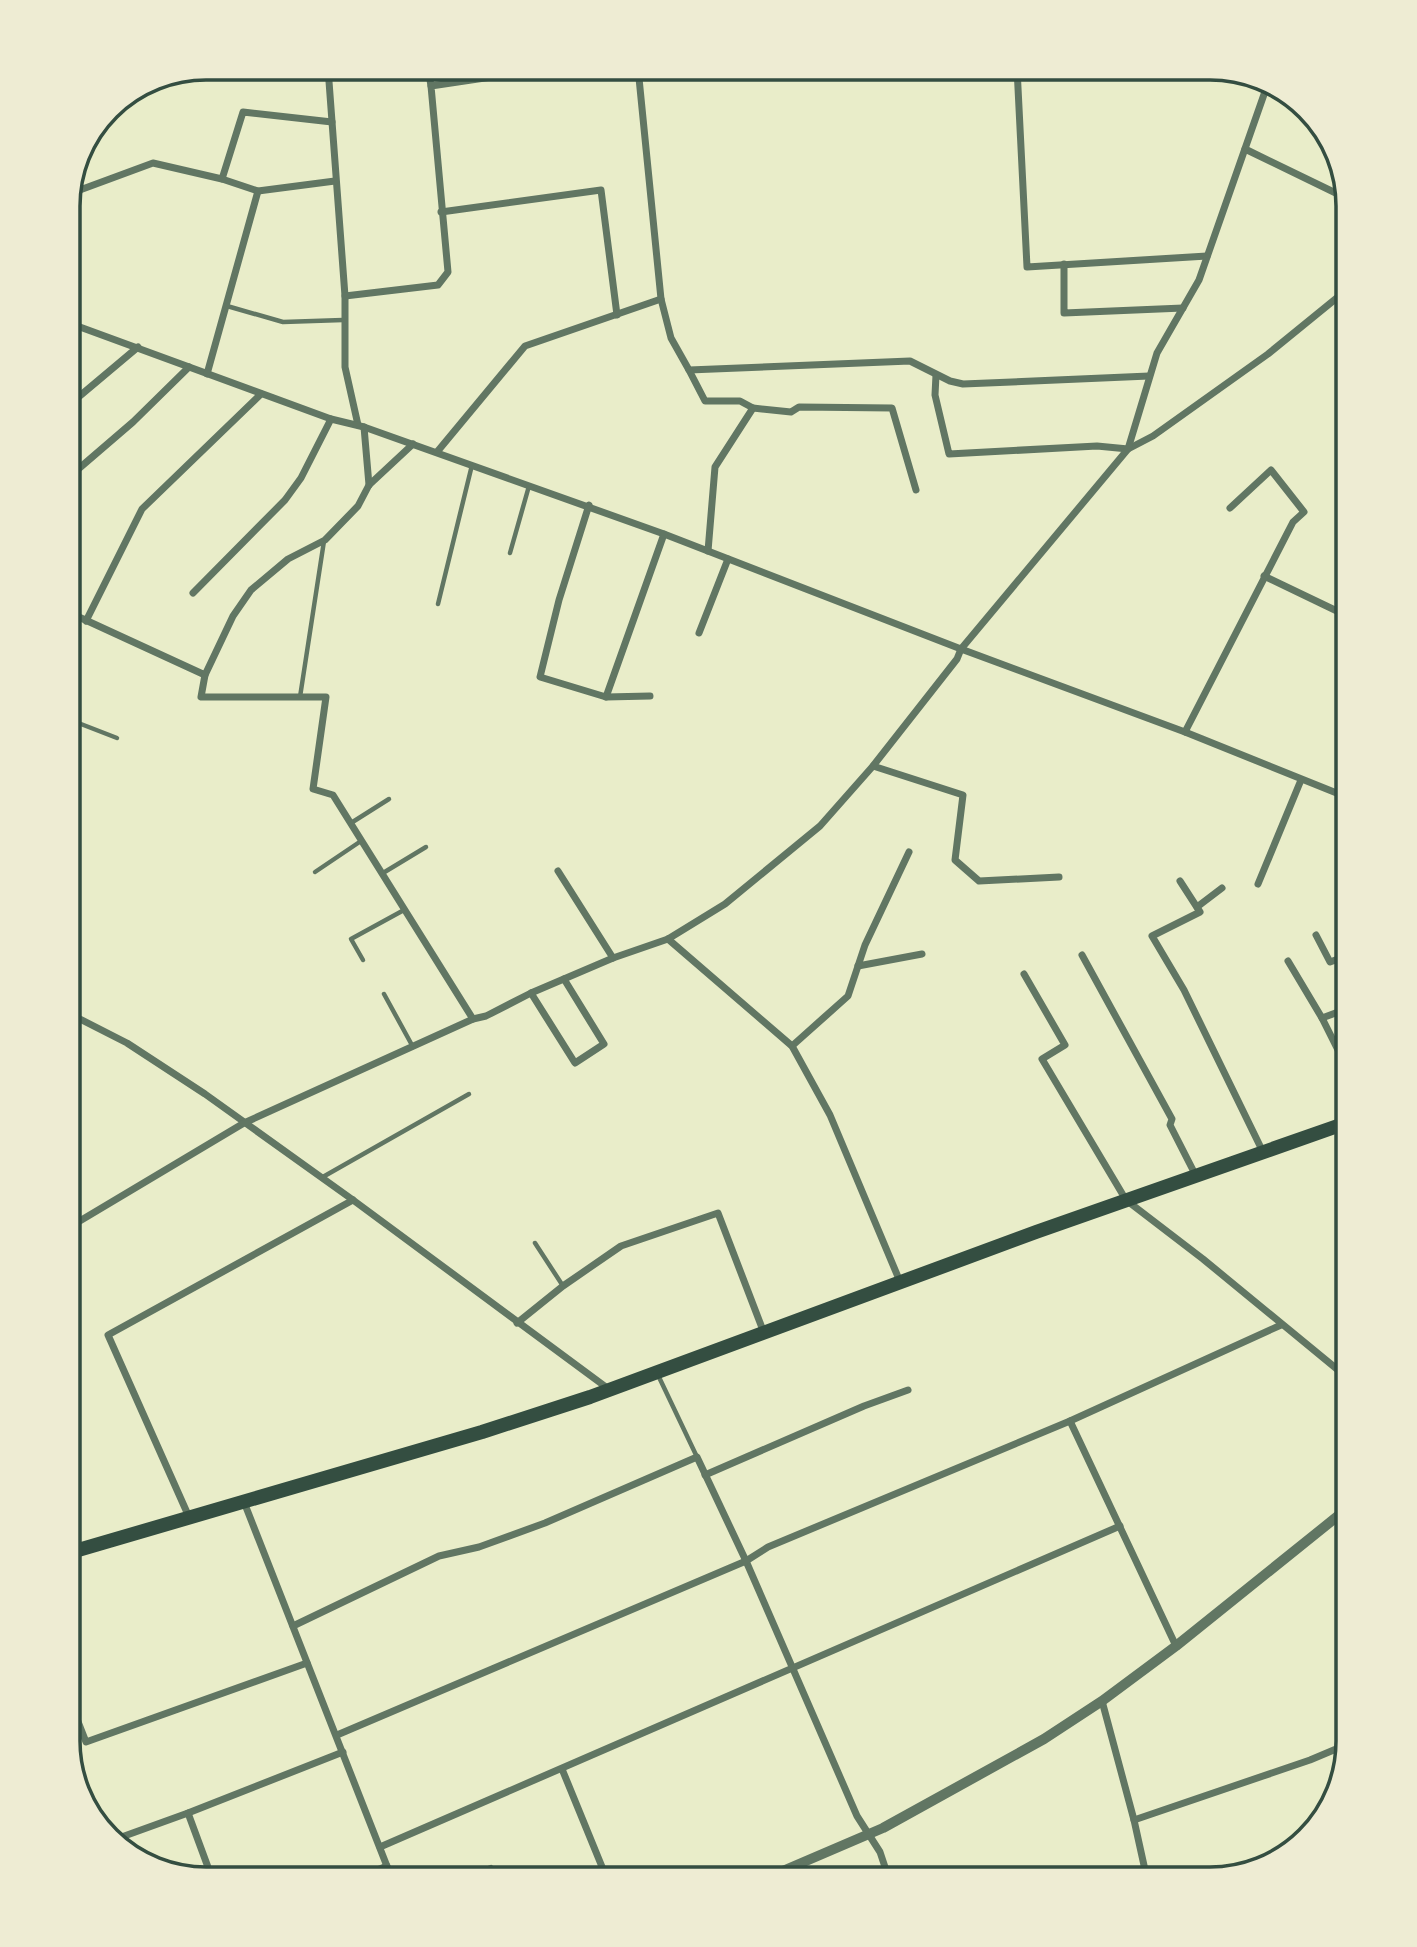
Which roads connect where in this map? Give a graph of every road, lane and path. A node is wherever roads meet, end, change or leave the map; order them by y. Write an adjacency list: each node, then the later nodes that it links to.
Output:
1 (329, 81): 8 (street)
2 (430, 81): 6 (street)
3 (464, 81): 6 (street)
4 (639, 81): 19 (street)
5 (1018, 81): 17 (street)
6 (431, 86): 15 (street)
7 (1265, 92): 9 (street)
8 (332, 122): 10 (street); 11 (street)
9 (1245, 149): 14 (street); 16 (street)
10 (222, 179): 12 (street); 13 (street)
11 (335, 181): 13 (street); 18 (street)
12 (82, 189)
13 (258, 191): 21 (street)
14 (1335, 193)
15 (441, 212): 18 (street); 23 (street)
16 (1207, 256): 17 (street); 22 (street)
17 (1064, 264): 22 (street)
18 (345, 296): 24 (street)
19 (661, 299): 23 (street); 28 (street)
20 (1336, 299): 38 (street)
21 (227, 306): 24 (lane); 29 (street)
22 (1183, 308): 31 (street)
23 (617, 315): 39 (street)
24 (344, 320): 36 (street)
25 (81, 327): 26 (street)
26 (138, 347): 27 (street); 33 (street)
27 (189, 367): 29 (street); 41 (street)
28 (689, 370): 30 (street); 34 (street)
29 (207, 374): 32 (street)
30 (936, 375): 31 (street); 38 (street)
31 (1149, 376): 38 (street)
32 (261, 394): 35 (street); 57 (street)
33 (81, 395)
34 (753, 408): 44 (street); 49 (street)
35 (331, 419): 36 (street); 53 (street)
36 (361, 426): 37 (street); 42 (street)
37 (413, 444): 39 (street); 42 (street)
38 (1128, 449): 59 (street)
39 (437, 452): 40 (street)
40 (472, 464): 43 (street); 54 (lane)
41 (81, 467)
42 (369, 485): 48 (street)
43 (529, 485): 45 (street); 50 (lane)
44 (916, 491)
45 (589, 505): 47 (street); 61 (street)
46 (1230, 508): 52 (street)
47 (664, 534): 49 (street); 61 (street)
48 (325, 540): 60 (street); 63 (lane)
49 (708, 551): 51 (street)
50 (510, 553)
51 (729, 559): 58 (street); 59 (street)
52 (1264, 576): 55 (street); 65 (street)
53 (193, 593)
54 (438, 604)
55 (1336, 611)
56 (81, 618): 57 (street)
57 (86, 621): 60 (street)
58 (699, 633)
59 (961, 649): 65 (street); 67 (street)
60 (205, 675): 63 (street)
61 (606, 696): 62 (street)
62 (650, 696)
63 (300, 697): 71 (street)
64 (81, 724): 66 (lane)
65 (1185, 732): 68 (street)
66 (117, 738)
67 (873, 765): 78 (street); 85 (street)
68 (1301, 780): 69 (street); 80 (street)
69 (1336, 793)
70 (389, 799): 71 (lane)
71 (351, 823): 72 (street)
72 (362, 841): 76 (lane); 77 (street)
73 (426, 847): 77 (lane)
74 (909, 852): 92 (street)
75 (558, 871): 88 (street)
76 (315, 872)
77 (383, 873): 83 (street)
78 (1059, 877)
79 (1180, 881): 82 (street)
80 (1258, 884)
81 (1222, 888): 82 (street)
82 (1197, 907): 107 (street)
83 (405, 909): 89 (lane); 100 (street)
84 (1316, 935): 90 (street)
85 (668, 939): 88 (street); 101 (street)
86 (922, 954): 92 (street)
87 (1082, 955): 108 (street)
88 (613, 958): 94 (street)
89 (363, 960)
90 (1336, 960)
91 (1288, 961): 98 (street)
92 (858, 966): 101 (street)
93 (1024, 974): 111 (street)
94 (564, 979): 95 (street); 95 (street)
95 (531, 993): 100 (street)
96 (384, 994): 103 (lane)
97 (1336, 1013): 98 (street)
98 (1322, 1018): 102 (street)
99 (80, 1019): 105 (street)
100 (473, 1019): 103 (street)
101 (792, 1046): 114 (street)
102 (1336, 1046)
103 (413, 1048): 105 (street)
104 (469, 1094): 109 (lane)
105 (244, 1123): 109 (street); 112 (street)
106 (1336, 1127): 107 (main road)
107 (1263, 1152): 108 (main road)
108 (1196, 1176): 111 (main road)
109 (321, 1178): 110 (street)
110 (353, 1200): 116 (street); 127 (street)
111 (1126, 1200): 114 (main road); 117 (street)
112 (80, 1221)
113 (536, 1243): 115 (lane)
114 (901, 1284): 118 (main road)
115 (563, 1286): 116 (street); 118 (street)
116 (517, 1323): 121 (street)
117 (1281, 1325): 119 (street); 123 (street)
118 (764, 1334): 120 (main road)
119 (1336, 1369)
120 (657, 1374): 121 (main road); 124 (lane)
121 (611, 1390): 126 (main road)
122 (908, 1390): 125 (street)
123 (1070, 1421): 129 (street); 131 (street)
124 (697, 1457): 125 (street); 132 (street)
125 (705, 1475): 131 (street)
126 (244, 1502): 127 (main road); 132 (street)
127 (190, 1518): 130 (main road)
128 (1336, 1521): 133 (street)
129 (1120, 1526): 133 (street); 135 (street)
130 (80, 1550)
131 (746, 1560): 135 (street); 138 (street)
132 (293, 1626): 134 (street)
133 (1176, 1646): 136 (street)
134 (307, 1663): 137 (street); 138 (street)
135 (792, 1670): 141 (street); 144 (street)
136 (1102, 1701): 143 (street); 144 (street)
137 (80, 1727)
138 (337, 1735): 140 (street)
139 (1335, 1749): 143 (street)
140 (343, 1752): 142 (street); 146 (street)
141 (562, 1769): 146 (street); 149 (street)
142 (188, 1813): 145 (street); 147 (street)
143 (1134, 1820): 152 (street)
144 (867, 1835): 150 (street); 151 (street)
145 (124, 1836)
146 (380, 1847): 148 (street)
147 (208, 1866)
148 (387, 1866)
149 (602, 1866)
150 (793, 1867)
151 (885, 1867)
152 (1144, 1867)

